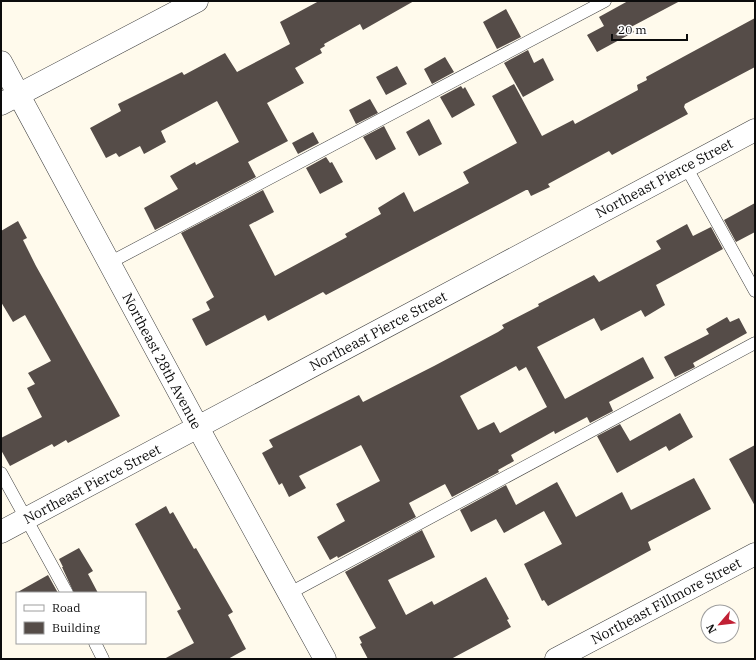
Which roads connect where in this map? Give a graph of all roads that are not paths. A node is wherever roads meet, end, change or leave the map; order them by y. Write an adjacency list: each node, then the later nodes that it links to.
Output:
1 (198, 1): 4 (street)
2 (605, 1): 7 (lane)
3 (1, 62): 4 (street, Northeast 28th Avenue)
4 (10, 100): 7 (street, Northeast 28th Avenue)
5 (755, 130): 6 (street, Northeast Pierce Street)
6 (685, 165): 8 (lane); 10 (street, Northeast Pierce Street)
7 (109, 263): 10 (street, Northeast 28th Avenue)
8 (755, 291)
9 (755, 343): 16 (lane)
10 (198, 428): 12 (street, Northeast Pierce Street); 16 (street, Northeast 28th Avenue)
11 (1, 473): 12 (lane)
12 (26, 519): 13 (street, Northeast Pierce Street); 15 (lane)
13 (1, 532)
14 (755, 554): 20 (street, Northeast Fillmore Street)
15 (66, 592)
16 (288, 594): 19 (street, Northeast 28th Avenue)
17 (96, 644): 18 (lane)
18 (103, 659)
19 (325, 659)
20 (556, 659)

